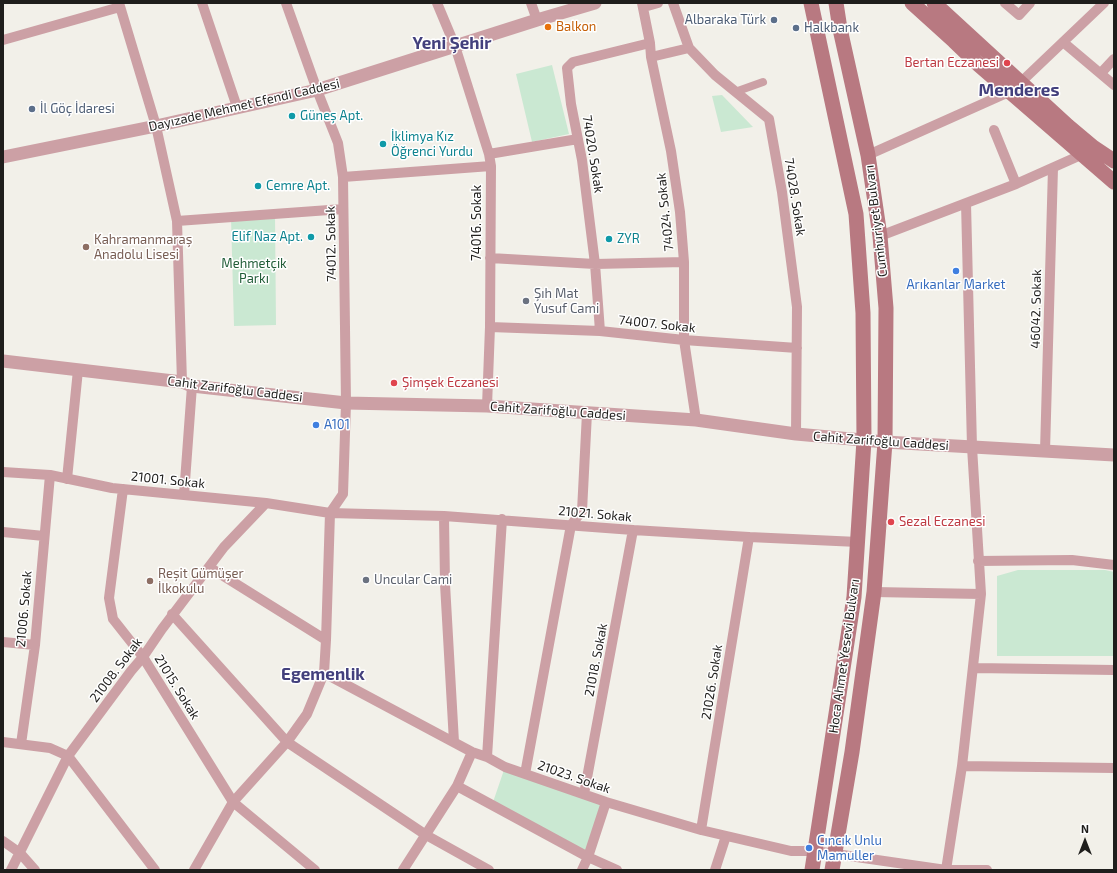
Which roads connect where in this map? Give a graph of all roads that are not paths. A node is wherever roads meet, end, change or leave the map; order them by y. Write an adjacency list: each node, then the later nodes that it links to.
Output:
1 (202, 3): 33 (street)
2 (286, 3): 31 (street, 74012. Sokak)
3 (437, 3): 23 (street, 74016. Sokak)
4 (531, 3): 18 (street)
5 (595, 3): 18 (street, Dayızade Mehmet Efendi Caddesi)
6 (658, 3): 17 (street)
7 (673, 3): 24 (street, 74028. Sokak)
8 (811, 3): 66 (main road, Cumhuriyet Bulvarı)
9 (836, 3): 19 (main road, Cumhuriyet Bulvarı)
10 (846, 3): 19 (main road)
11 (912, 3): 30 (main road)
12 (934, 3): 30 (main road)
13 (1005, 3): 14 (street)
14 (1030, 3)
15 (1100, 4): 21 (street)
16 (119, 5): 20 (street); 34 (street)
17 (643, 5): 22 (street, 74024. Sokak)
18 (537, 20): 23 (street, Dayızade Mehmet Efendi Caddesi)
19 (840, 29): 39 (main road, Cumhuriyet Bulvarı)
20 (3, 40)
21 (1063, 42): 27 (street); 30 (street)
22 (650, 43): 25 (street, 74024. Sokak); 36 (street, 74020. Sokak)
23 (455, 46): 31 (street, Dayızade Mehmet Efendi Caddesi); 37 (street, 74016. Sokak)
24 (689, 48): 25 (street); 32 (street, 74028. Sokak)
25 (651, 57): 52 (street, 74024. Sokak)
26 (1114, 59): 27 (street)
27 (1101, 73): 29 (street)
28 (763, 82): 32 (street)
29 (1114, 86)
30 (1015, 87): 38 (main road); 39 (street); 41 (main road)
31 (317, 90): 33 (street, Dayızade Mehmet Efendi Caddesi); 44 (street, 74012. Sokak)
32 (735, 92): 57 (street, 74028. Sokak)
33 (237, 107): 34 (street, Dayızade Mehmet Efendi Caddesi)
34 (156, 126): 40 (street, Dayızade Mehmet Efendi Caddesi); 49 (street)
35 (994, 130): 46 (street)
36 (578, 139): 37 (street); 53 (street, 74020. Sokak)
37 (489, 154): 42 (street, 74016. Sokak)
38 (1081, 154): 43 (street); 45 (main road)
39 (868, 155): 50 (main road, Cumhuriyet Bulvarı)
40 (3, 157)
41 (1114, 161)
42 (491, 166): 44 (street); 51 (street, 74016. Sokak)
43 (1053, 168): 46 (street); 69 (street, 46042. Sokak)
44 (343, 177): 48 (street, 74012. Sokak)
45 (1114, 182)
46 (1016, 184): 47 (street)
47 (966, 203): 50 (street); 68 (street)
48 (343, 209): 49 (street); 61 (street, 74012. Sokak)
49 (177, 221): 60 (street)
50 (880, 236): 67 (main road, Cumhuriyet Bulvarı)
51 (490, 258): 53 (street); 54 (street, 74016. Sokak)
52 (684, 262): 53 (street); 56 (street, 74024. Sokak)
53 (595, 264): 55 (street, 74020. Sokak)
54 (490, 327): 55 (street, 74007. Sokak); 62 (street, 74016. Sokak)
55 (600, 331): 56 (street, 74007. Sokak)
56 (684, 340): 57 (street, 74007. Sokak); 64 (street, 74024. Sokak)
57 (797, 348): 65 (street, 74028. Sokak)
58 (3, 361): 59 (street, Cahit Zarifoğlu Caddesi)
59 (78, 370): 60 (street, Cahit Zarifoğlu Caddesi); 73 (street)
60 (187, 384): 61 (street, Cahit Zarifoğlu Caddesi); 75 (street)
61 (346, 403): 62 (street, Cahit Zarifoğlu Caddesi); 77 (street, 74012. Sokak)
62 (487, 406): 63 (street, Cahit Zarifoğlu Caddesi)
63 (587, 413): 64 (street, Cahit Zarifoğlu Caddesi); 80 (street)
64 (696, 420): 65 (street, Cahit Zarifoğlu Caddesi)
65 (796, 434): 66 (street, Cahit Zarifoğlu Caddesi)
66 (864, 440): 67 (street, Cahit Zarifoğlu Caddesi); 85 (main road, Hoca Ahmet Yesevi Bulvarı)
67 (885, 442): 68 (street, Cahit Zarifoğlu Caddesi); 89 (main road, Hoca Ahmet Yesevi Bulvarı)
68 (972, 447): 69 (street, Cahit Zarifoğlu Caddesi); 86 (street)
69 (1045, 451): 70 (street, Cahit Zarifoğlu Caddesi)
70 (1114, 455)
71 (3, 472): 72 (street, 21001. Sokak)
72 (50, 475): 73 (street, 21001. Sokak); 83 (street, 21006. Sokak)
73 (67, 480): 74 (street, 21001. Sokak)
74 (123, 489): 75 (street, 21001. Sokak); 95 (street, 21015. Sokak)
75 (184, 495): 76 (street, 21001. Sokak)
76 (266, 503): 77 (street, 21001. Sokak); 88 (street, 21008. Sokak)
77 (330, 512): 78 (street, 21021. Sokak); 92 (street)
78 (444, 516): 79 (street, 21021. Sokak); 101 (street)
79 (502, 519): 80 (street, 21021. Sokak); 105 (street)
80 (571, 525): 81 (street, 21021. Sokak); 108 (street)
81 (633, 530): 84 (street, 21021. Sokak); 110 (street, 21018. Sokak)
82 (3, 532): 83 (street)
83 (44, 536): 94 (street, 21006. Sokak)
84 (749, 537): 85 (street, 21021. Sokak); 113 (street, 21026. Sokak)
85 (858, 542): 117 (main road, Hoca Ahmet Yesevi Bulvarı)
86 (978, 561): 87 (street); 90 (street)
87 (1114, 565)
88 (209, 567): 91 (street, 21008. Sokak); 92 (street)
89 (874, 592): 90 (street); 119 (main road, Hoca Ahmet Yesevi Bulvarı)
90 (980, 594): 96 (street)
91 (172, 614): 95 (street, 21008. Sokak); 100 (street)
92 (326, 640): 98 (street)
93 (3, 642): 94 (street)
94 (34, 645): 102 (street, 21006. Sokak)
95 (143, 657): 104 (street, 21008. Sokak); 111 (street, 21015. Sokak)
96 (974, 668): 97 (street); 106 (street)
97 (1114, 670)
98 (324, 673): 100 (street); 101 (street, 21023. Sokak)
99 (3, 742): 102 (street)
100 (287, 742): 111 (street); 114 (street)
101 (454, 742): 103 (street, 21023. Sokak)
102 (21, 744): 104 (street)
103 (472, 752): 105 (street, 21023. Sokak); 109 (street)
104 (68, 756): 118 (street, 21008. Sokak); 123 (street)
105 (487, 757): 108 (street, 21023. Sokak)
106 (962, 766): 107 (street); 133 (street)
107 (1114, 768)
108 (525, 774): 110 (street, 21023. Sokak)
109 (458, 786): 114 (street); 120 (street)
110 (584, 794): 112 (street, 21023. Sokak)
111 (233, 802): 124 (street); 125 (street, 21015. Sokak)
112 (606, 802): 113 (street, 21023. Sokak); 120 (street)
113 (701, 830): 115 (street, 21023. Sokak)
114 (426, 835): 126 (street); 127 (street)
115 (726, 836): 117 (street, 21023. Sokak); 130 (street)
116 (3, 841): 118 (street)
117 (816, 851): 119 (street, 21023. Sokak); 131 (main road, Hoca Ahmet Yesevi Bulvarı)
118 (20, 853): 121 (street, 21008. Sokak); 122 (street)
119 (835, 854): 132 (main road, Hoca Ahmet Yesevi Bulvarı); 133 (street, 21023. Sokak)
120 (588, 857): 128 (street); 129 (street)
121 (11, 870)
122 (36, 870)
123 (155, 870)
124 (194, 870)
125 (316, 870)
126 (403, 870)
127 (489, 870)
128 (582, 870)
129 (618, 870)
130 (714, 870)
131 (812, 870)
132 (832, 870)
133 (946, 870): 134 (street, 21023. Sokak)
134 (987, 870)

